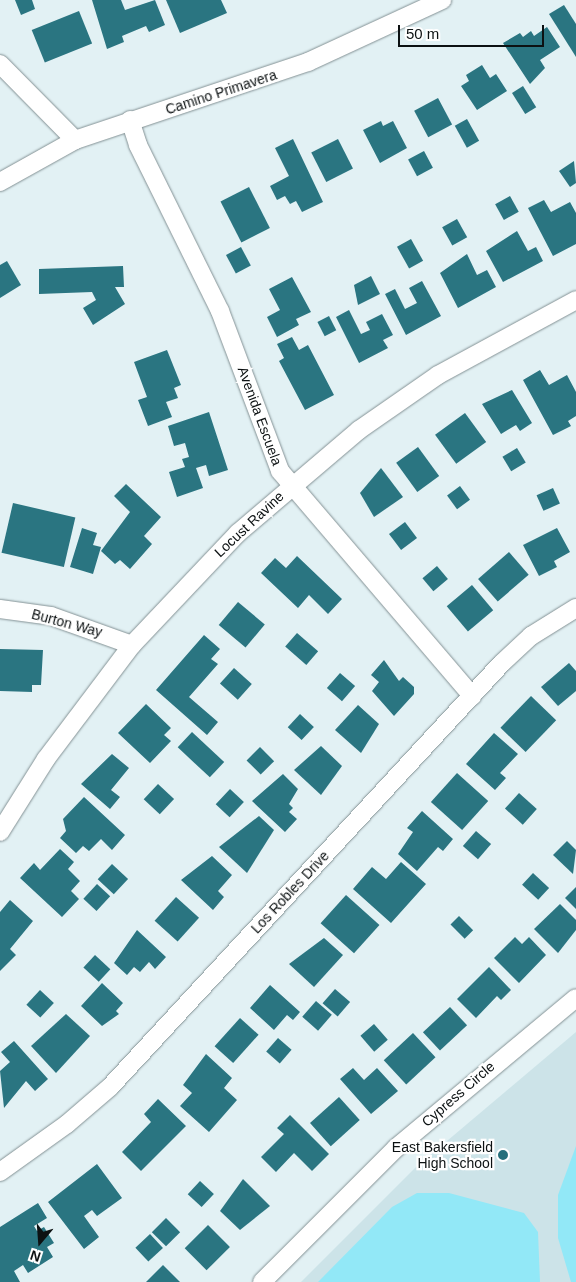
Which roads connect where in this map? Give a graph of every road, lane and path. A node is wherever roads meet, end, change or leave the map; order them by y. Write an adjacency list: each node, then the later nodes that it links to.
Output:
1 (442, 0): 3 (street, Camino Primavera)
2 (0, 64): 4 (street)
3 (130, 120): 4 (street, Camino Primavera); 7 (street, Avenida Escuela)
4 (75, 140): 5 (street, Camino Primavera)
5 (0, 182)
6 (576, 300): 7 (street, Locust Ravine)
7 (291, 485): 10 (street, Locust Ravine); 11 (street, Avenida Escuela)
8 (576, 608): 11 (street, Los Robles Drive)
9 (0, 609): 10 (street, Burton Way)
10 (132, 645): 12 (street, Locust Ravine)
11 (472, 696): 14 (street, Los Robles Drive)
12 (0, 832)
13 (576, 998): 15 (street, Cypress Circle)
14 (0, 1172)
15 (262, 1282)

